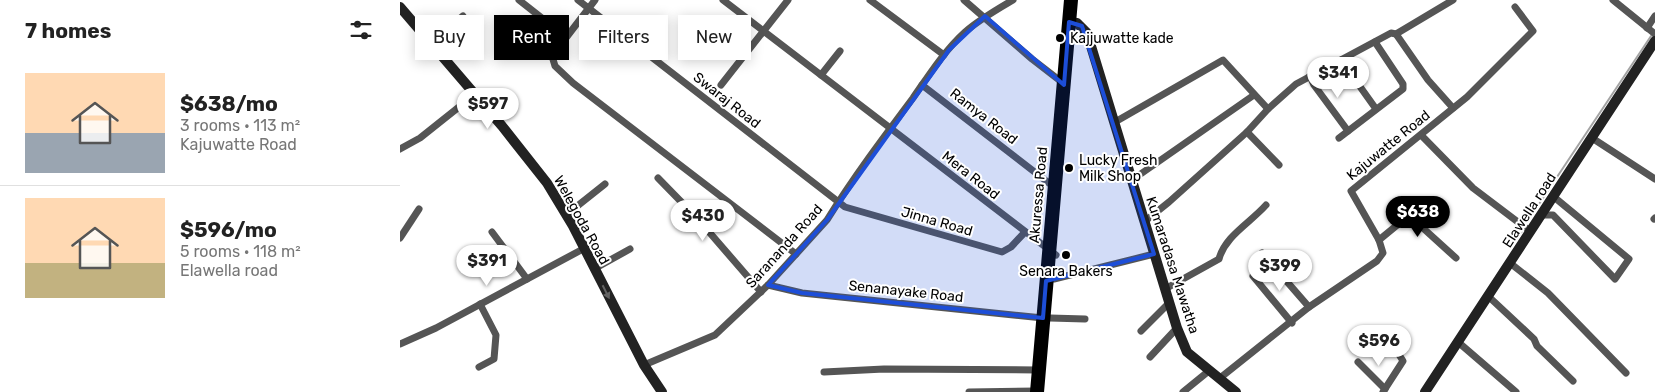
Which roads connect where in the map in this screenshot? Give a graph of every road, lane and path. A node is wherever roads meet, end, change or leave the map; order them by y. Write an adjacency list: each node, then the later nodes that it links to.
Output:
1 (519, 0): 16 (street)
2 (578, 0): 14 (street, Swaraj Road)
3 (595, 0): 14 (street)
4 (723, 0): 22 (street, Mera Road)
5 (788, 0): 22 (street)
6 (870, 0): 29 (street)
7 (964, 0): 17 (street)
8 (1013, 0): 17 (street, Sarananda Road)
9 (1071, 0): 19 (highway, Akuressa Road)
10 (1078, 0): 19 (highway, Akuressa Road)
11 (1453, 0): 24 (street)
12 (1613, 0): 21 (street)
13 (400, 7): 20 (street, Welegoda Road)
14 (589, 8): 23 (street); 58 (street, Swaraj Road)
15 (1515, 8): 40 (street, Kajuwatte Road)
16 (538, 15)
17 (985, 16): 29 (street, Sarananda Road); 35 (street)
18 (1655, 16): 21 (street)
19 (1073, 23): 35 (highway, Akuressa Road); 43 (street, Kumaradasa Mawatha); 69 (highway, Akuressa Road)
20 (415, 25)
21 (1647, 28): 25 (street)
22 (764, 31): 33 (street, Mera Road); 36 (street)
23 (569, 33)
24 (1396, 34): 27 (street); 40 (street)
25 (1655, 34)
26 (1655, 41): 49 (street, Elawella road)
27 (1375, 42): 32 (street); 42 (street)
28 (840, 51): 33 (street)
29 (944, 55): 37 (street, Sarananda Road)
30 (445, 60): 38 (street, Welegoda Road)
31 (553, 60): 73 (street)
32 (1340, 60): 34 (street); 42 (street)
33 (821, 75): 44 (street, Mera Road)
34 (1310, 76): 41 (street); 45 (street)
35 (1064, 84): 56 (highway, Akuressa Road)
36 (721, 85)
37 (922, 85): 44 (street, Sarananda Road); 56 (street, Ramya Road)
38 (474, 94): 50 (street); 62 (street, Welegoda Road)
39 (1254, 95): 41 (street); 43 (street); 54 (street)
40 (1453, 108): 47 (street, Kajuwatte Road)
41 (1268, 109): 46 (street)
42 (1376, 109): 45 (street)
43 (1115, 122): 54 (street, Kumaradasa Mawatha)
44 (890, 127): 58 (street, Sarananda Road); 65 (street, Mera Road)
45 (1348, 131): 48 (street)
46 (1247, 132): 51 (street); 63 (street)
47 (1421, 135): 66 (street); 68 (street, Kajuwatte Road)
48 (1339, 138)
49 (1592, 138): 53 (street); 57 (street, Elawella road)
50 (400, 149)
51 (1278, 165)
52 (658, 178): 83 (street)
53 (1655, 179)
54 (1132, 180): 63 (street, Kumaradasa Mawatha)
55 (605, 184): 62 (street)
56 (1054, 187): 69 (highway, Akuressa Road)
57 (1554, 197): 61 (street, Elawella road); 61 (street)
58 (838, 202): 65 (street, Jinna Road); 73 (street, Sarananda Road)
59 (1266, 205): 82 (street)
60 (419, 209): 67 (street)
61 (1542, 215): 66 (street, Elawella road)
62 (566, 216): 70 (street, Welegoda Road)
63 (1144, 222): 74 (street, Kumaradasa Mawatha)
64 (492, 232): 79 (street)
65 (1025, 232): 69 (street, Mera Road)
66 (1531, 232): 76 (street, Elawella road)
67 (400, 238)
68 (1379, 240): 75 (street); 87 (street)
69 (1050, 247): 80 (highway, Akuressa Road); 88 (highway, Akuressa Road)
70 (583, 249): 77 (street, Welegoda Road); 79 (street)
71 (630, 249): 77 (street)
72 (1262, 252): 87 (street)
73 (796, 254): 81 (street, Sarananda Road)
74 (1154, 254): 80 (street); 82 (street, Kumaradasa Mawatha)
75 (1456, 258)
76 (1510, 264): 84 (street, Elawella road); 103 (street)
77 (594, 269): 98 (street, Welegoda Road, one-way to 98)
78 (1252, 276): 90 (street)
79 (527, 279): 86 (street)
80 (1054, 279): 88 (highway, Akuressa Road)
81 (768, 285): 83 (street, Sarananda Road); 88 (street, Senanayake Road)
82 (1165, 289): 85 (street, Kumaradasa Mawatha)
83 (760, 292): 98 (street, Sarananda Road)
84 (1488, 296): 94 (street, Elawella road); 105 (street)
85 (1169, 302): 91 (street, Kumaradasa Mawatha); 92 (street)
86 (480, 304): 95 (street); 99 (street)
87 (1309, 307): 90 (street)
88 (1046, 318): 89 (street, Senanayake Road); 100 (highway, Akuressa Road); 109 (highway, Akuressa Road)
89 (1085, 319)
90 (1292, 323): 104 (street)
91 (1178, 328): 96 (street); 101 (street, Kumaradasa Mawatha)
92 (1141, 331)
93 (1390, 340): 106 (street)
94 (1458, 342): 112 (street, Elawella road); 113 (street)
95 (400, 344)
96 (1150, 357)
97 (1358, 362): 106 (street)
98 (644, 365): 107 (street, Welegoda Road)
99 (478, 367)
100 (1038, 370): 102 (street); 109 (highway, Akuressa Road)
101 (1210, 370): 104 (street, Kumaradasa Mawatha); 110 (street)
102 (824, 372)
103 (1626, 373)
104 (1220, 378): 111 (street, Kumaradasa Mawatha)
105 (1573, 381)
106 (1384, 390)
107 (662, 392)
108 (969, 392): 109 (street)
109 (1040, 392)
110 (1183, 392)
111 (1236, 392)
112 (1425, 392)
113 (1516, 392)

